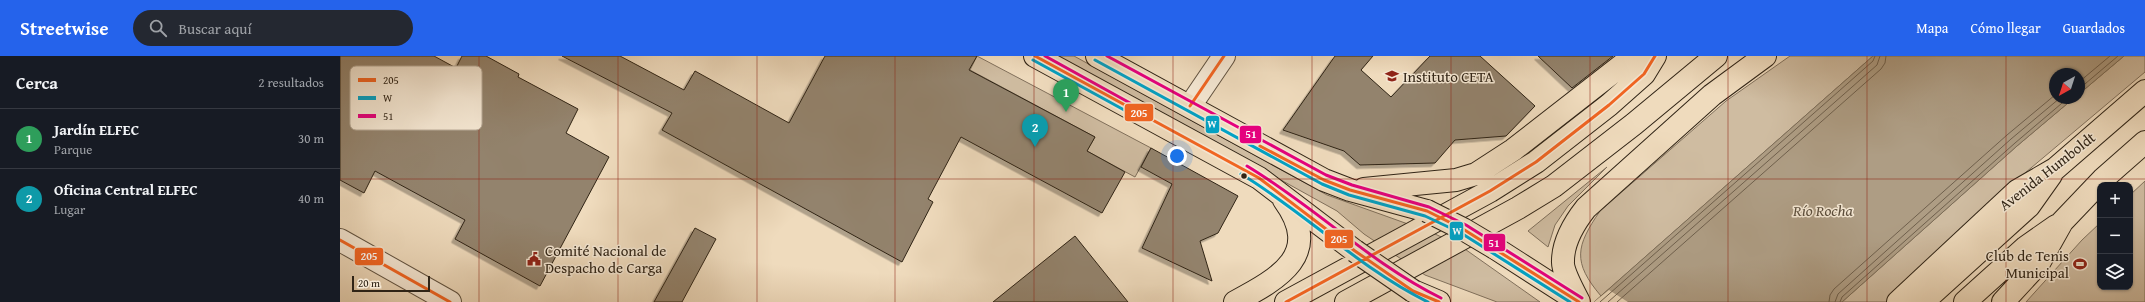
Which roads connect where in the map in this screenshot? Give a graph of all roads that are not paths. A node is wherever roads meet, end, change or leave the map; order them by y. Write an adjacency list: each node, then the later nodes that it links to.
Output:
1 (1035, 56): 12 (main road)
2 (1097, 56): 9 (main road)
3 (1224, 56): 9 (street)
4 (1638, 56): 13 (main road)
5 (1655, 56): 18 (main road)
6 (1716, 56): 19 (main road)
7 (1765, 56): 21 (main road)
8 (2145, 91): 11 (main road, Avenida Humboldt)
9 (1190, 106): 13 (main road)
10 (2145, 142): 14 (main road)
11 (2055, 169): 22 (main road, Avenida Humboldt); 23 (main road)
12 (1276, 189): 17 (main road); 20 (main road, bridge)
13 (1350, 190): 21 (main road, bridge)
14 (2062, 222): 24 (main road); 25 (main road)
15 (340, 240): 16 (street)
16 (444, 301)
17 (1236, 302)
18 (1286, 302)
19 (1346, 302)
20 (1439, 302)
21 (1579, 302)
22 (1898, 302)
23 (1923, 302)
24 (1965, 302)
25 (2003, 302)

